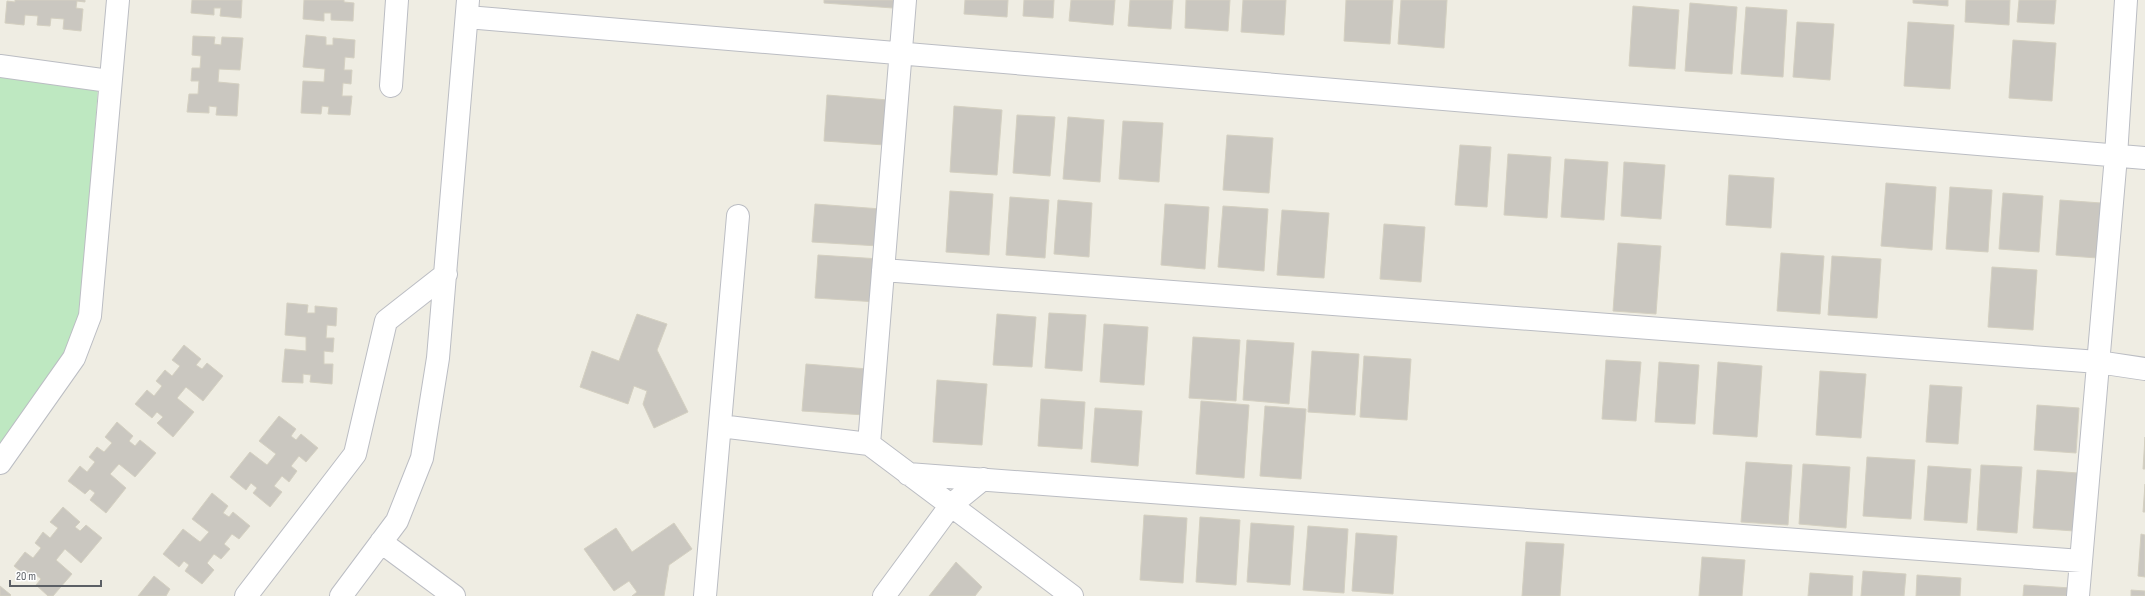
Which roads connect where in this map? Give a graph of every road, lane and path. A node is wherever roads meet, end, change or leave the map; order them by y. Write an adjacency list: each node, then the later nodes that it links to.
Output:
1 (118, 0): 8 (street)
2 (397, 0): 9 (street)
3 (904, 0): 6 (street)
4 (2126, 0): 10 (street)
5 (468, 8): 6 (street); 14 (street)
6 (900, 53): 10 (street); 13 (street)
7 (0, 66): 8 (street)
8 (109, 81): 19 (street)
9 (391, 86)
10 (2116, 156): 11 (street); 15 (street)
11 (2145, 158)
12 (738, 216): 17 (street)
13 (883, 270): 15 (street); 18 (street)
14 (446, 274): 23 (street); 25 (street)
15 (2098, 362): 16 (street); 24 (street)
16 (2145, 369)
17 (720, 426): 18 (street); 28 (street)
18 (869, 444): 20 (street)
19 (0, 463)
20 (908, 474): 21 (street); 22 (street)
21 (983, 479): 22 (street); 24 (street)
22 (951, 506): 29 (street); 30 (street)
23 (381, 542): 26 (street); 27 (street)
24 (2081, 561): 31 (street)
25 (246, 596)
26 (341, 596)
27 (454, 596)
28 (705, 596)
29 (884, 596)
30 (1072, 596)
31 (2078, 596)

